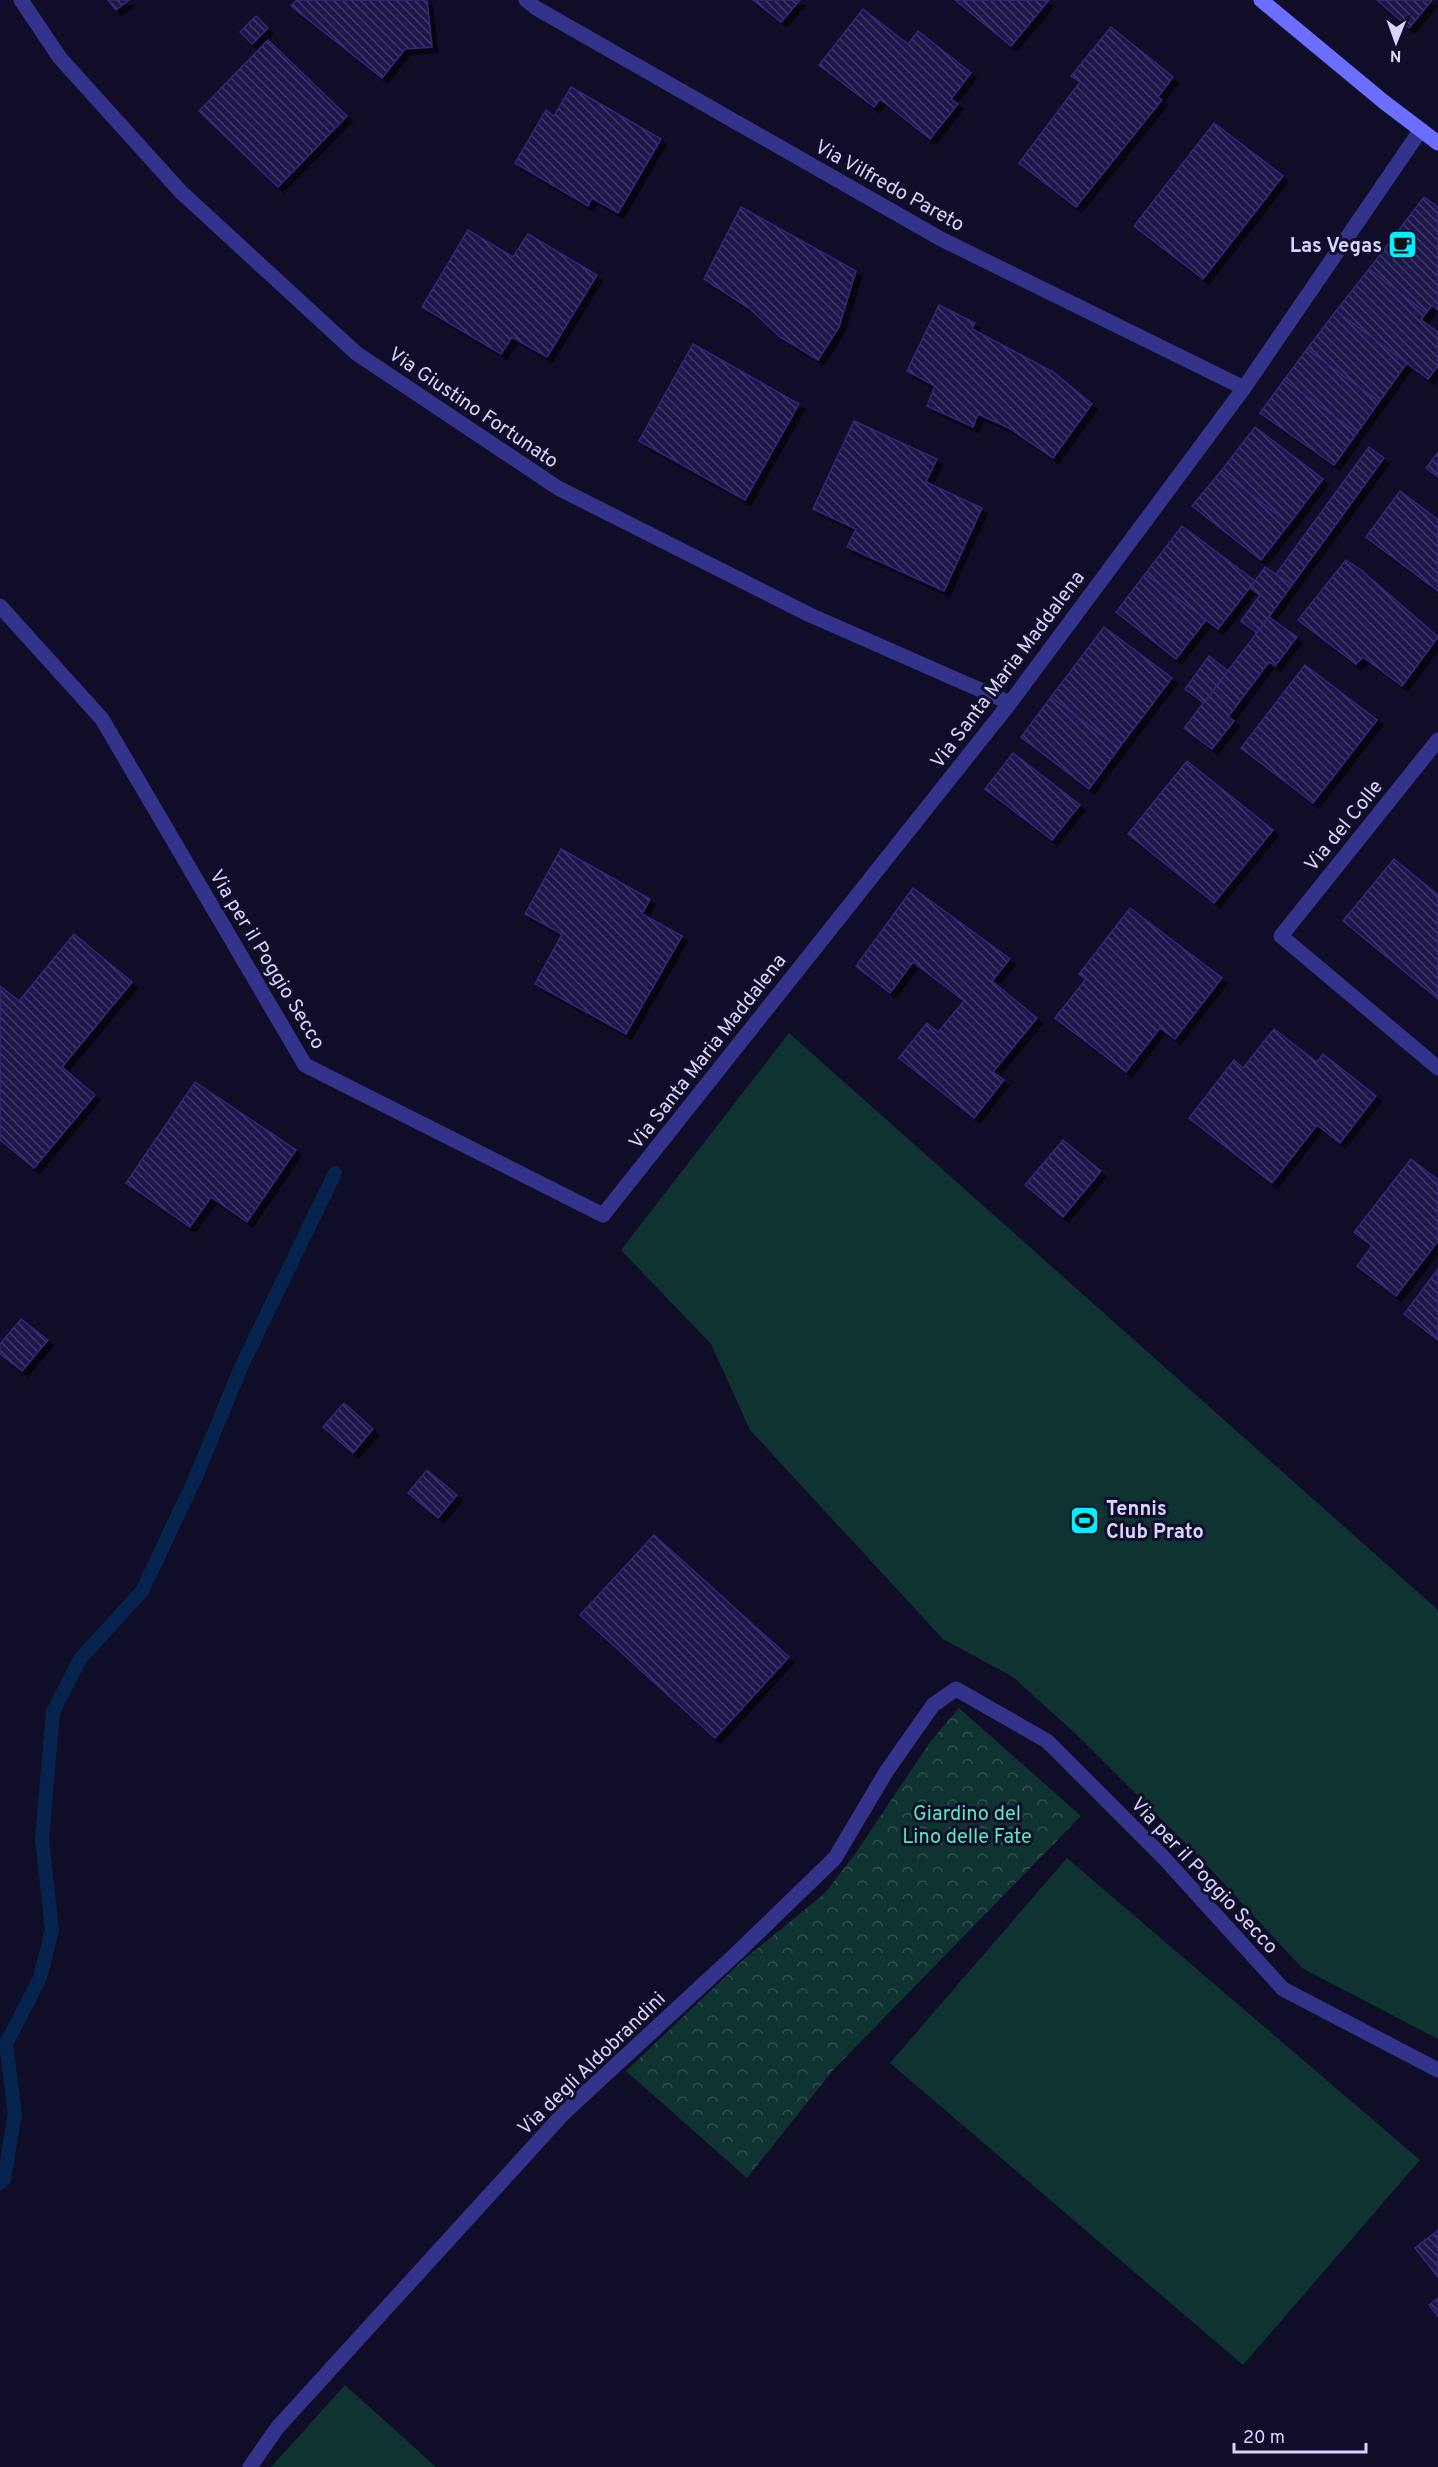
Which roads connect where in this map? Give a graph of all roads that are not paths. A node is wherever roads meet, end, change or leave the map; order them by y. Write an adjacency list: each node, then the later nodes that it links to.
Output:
1 (21, 0): 8 (street, Via Giustino Fortunato)
2 (526, 0): 6 (street, Via Vilfredo Pareto)
3 (1261, 0): 4 (main road)
4 (1420, 131): 5 (main road); 6 (street, Via Santa Maria Maddalena)
5 (1438, 143)
6 (1244, 388): 8 (street, Via Santa Maria Maddalena)
7 (0, 606): 11 (street, Via per il Poggio Secco)
8 (1010, 703): 11 (street, Via Santa Maria Maddalena)
9 (1438, 740): 10 (street, Via del Colle)
10 (1438, 1068)
11 (603, 1215)
12 (956, 1689): 13 (street, Via per il Poggio Secco); 14 (street, Via degli Aldobrandini)
13 (1438, 2070)
14 (250, 2467)

